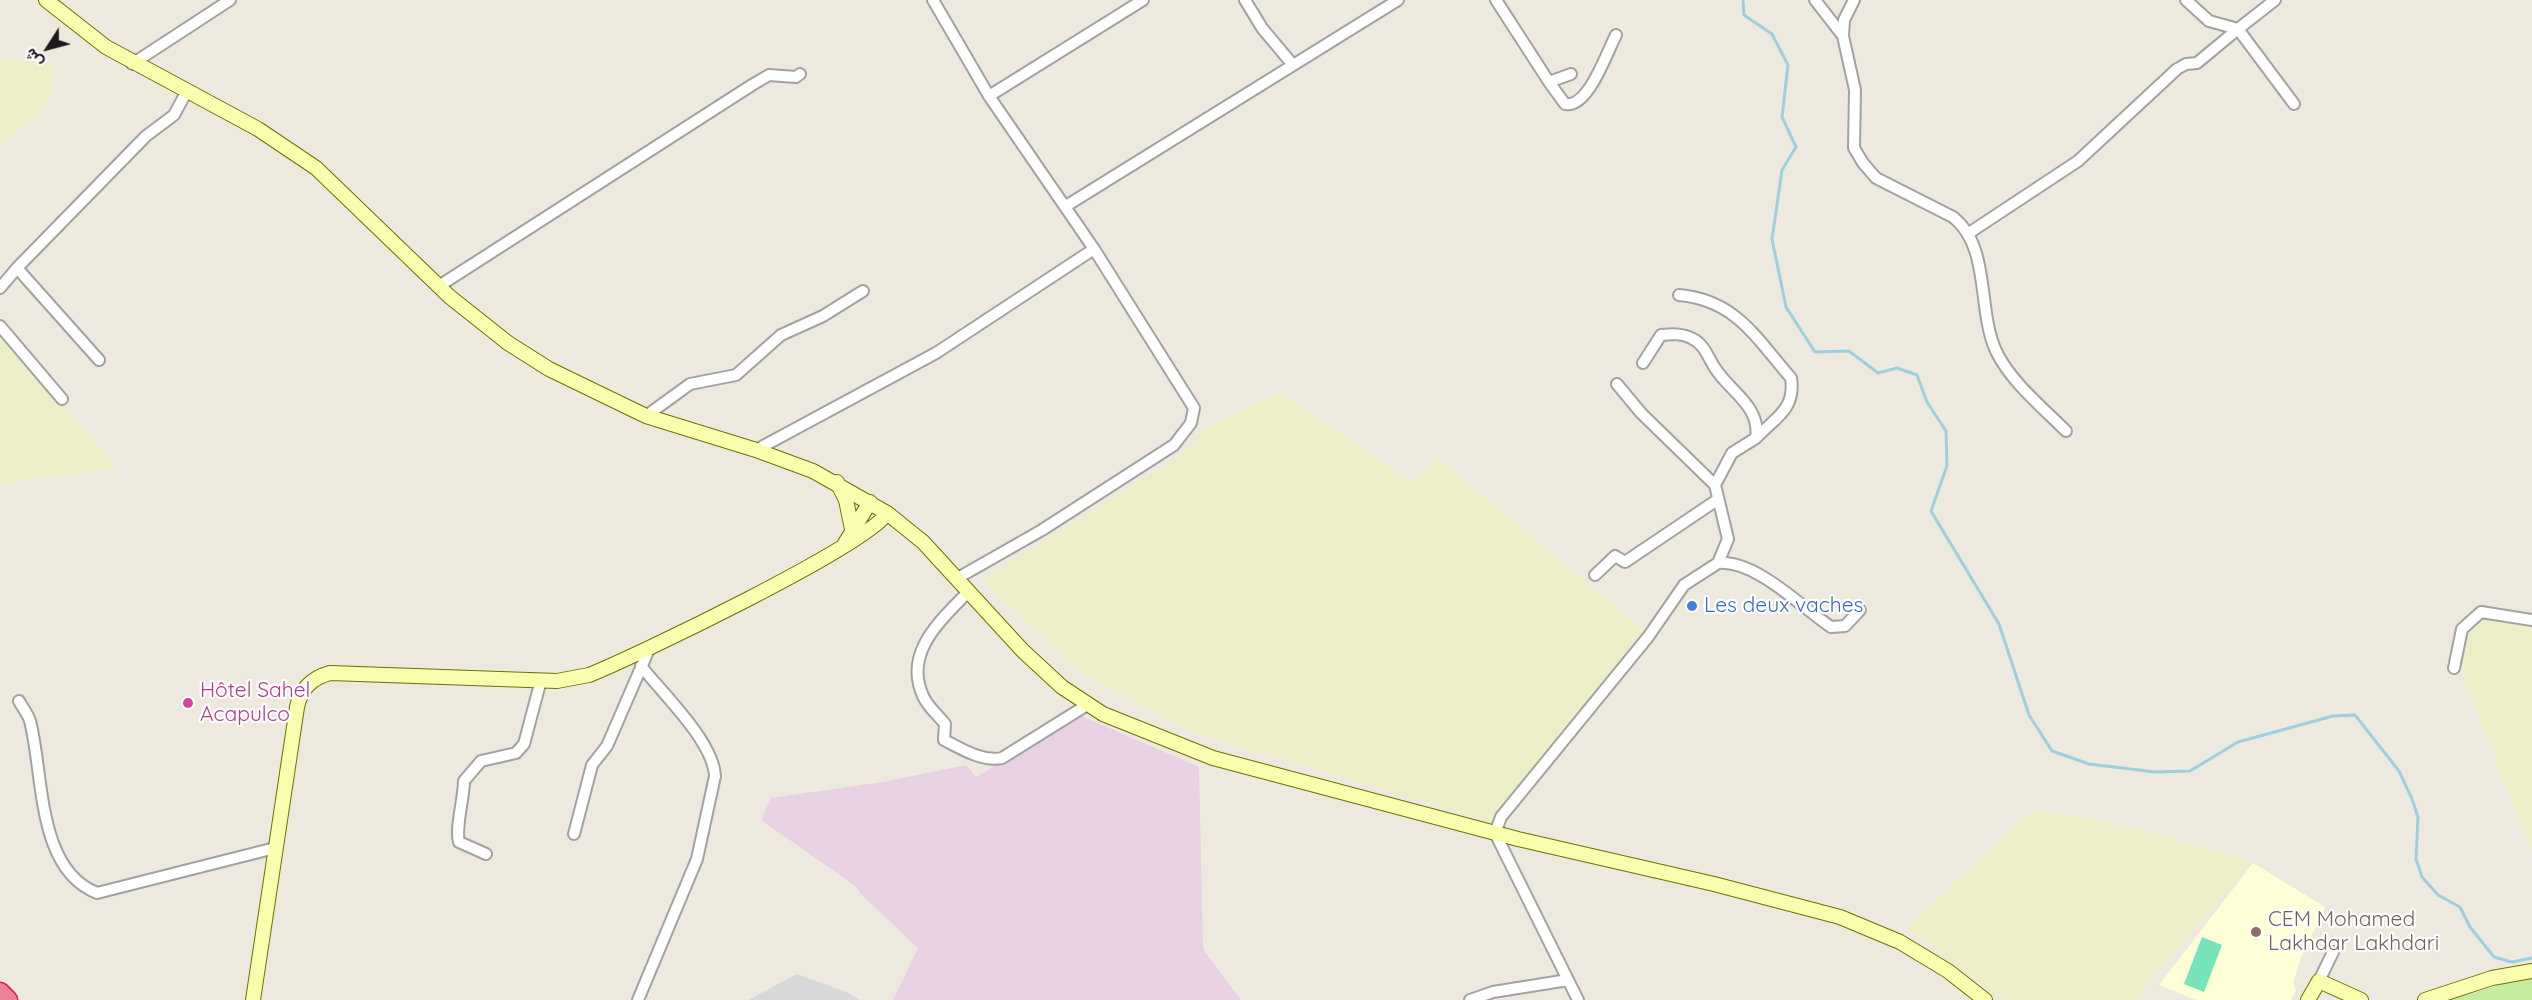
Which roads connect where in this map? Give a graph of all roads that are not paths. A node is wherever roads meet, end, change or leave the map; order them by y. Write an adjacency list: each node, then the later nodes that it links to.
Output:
1 (46, 0): 15 (main road)
2 (230, 0): 15 (street)
3 (933, 0): 21 (street)
4 (1143, 0): 21 (street)
5 (1245, 0): 16 (street)
6 (1398, 0): 16 (street)
7 (1496, 0): 19 (street)
8 (1815, 0): 14 (street)
9 (1854, 0): 14 (street)
10 (2186, 0): 12 (street)
11 (2275, 0): 12 (street)
12 (2238, 29): 22 (street); 24 (street)
13 (1616, 34): 19 (street)
14 (1843, 36): 24 (street)
15 (132, 64): 20 (main road)
16 (1293, 65): 23 (street)
17 (800, 74): 27 (street)
18 (1571, 74): 19 (street)
19 (1549, 82)
20 (187, 91): 26 (street); 27 (main road)
21 (989, 96): 23 (street)
22 (2294, 104)
23 (1066, 206): 25 (street)
24 (1969, 233): 37 (street)
25 (1094, 249): 39 (street); 49 (street)
26 (16, 268): 28 (street); 32 (street)
27 (439, 286): 36 (main road)
28 (0, 288)
29 (863, 291): 36 (street)
30 (1679, 295): 38 (street)
31 (0, 326): 35 (street)
32 (99, 360)
33 (1643, 363): 38 (street)
34 (1617, 384): 41 (street)
35 (62, 399)
36 (646, 416): 39 (main road)
37 (2066, 431)
38 (1756, 438): 41 (street)
39 (756, 450): 40 (main road)
40 (837, 482): 43 (main road); 46 (main road)
41 (1715, 485): 42 (street)
42 (1717, 500): 47 (street); 48 (street)
43 (870, 502): 44 (main road); 46 (main road)
44 (887, 513): 45 (main road); 46 (main road)
45 (904, 525): 46 (main road); 49 (main road)
46 (858, 531): 53 (main road)
47 (1718, 562): 51 (street); 59 (street)
48 (1595, 575)
49 (956, 579): 50 (main road)
50 (967, 593): 58 (main road); 58 (street)
51 (1860, 610)
52 (2532, 620): 55 (street)
53 (650, 647): 54 (street); 56 (main road)
54 (641, 666): 60 (street); 70 (street)
55 (2454, 668)
56 (541, 680): 61 (main road); 62 (street)
57 (19, 701): 61 (street)
58 (1087, 705): 59 (main road)
59 (1495, 833): 65 (street); 73 (main road)
60 (574, 834)
61 (275, 848): 69 (main road)
62 (486, 854)
63 (2333, 952): 66 (street)
64 (2532, 971): 76 (main road)
65 (1568, 980): 71 (street); 72 (street)
66 (2319, 981): 74 (main road); 75 (main road)
67 (0, 992): 68 (highway)
68 (8, 1000)
69 (253, 1000)
70 (638, 1000)
71 (1470, 1000)
72 (1578, 1000)
73 (1985, 1000)
74 (2308, 1000)
75 (2361, 1000)
76 (2425, 1000)

